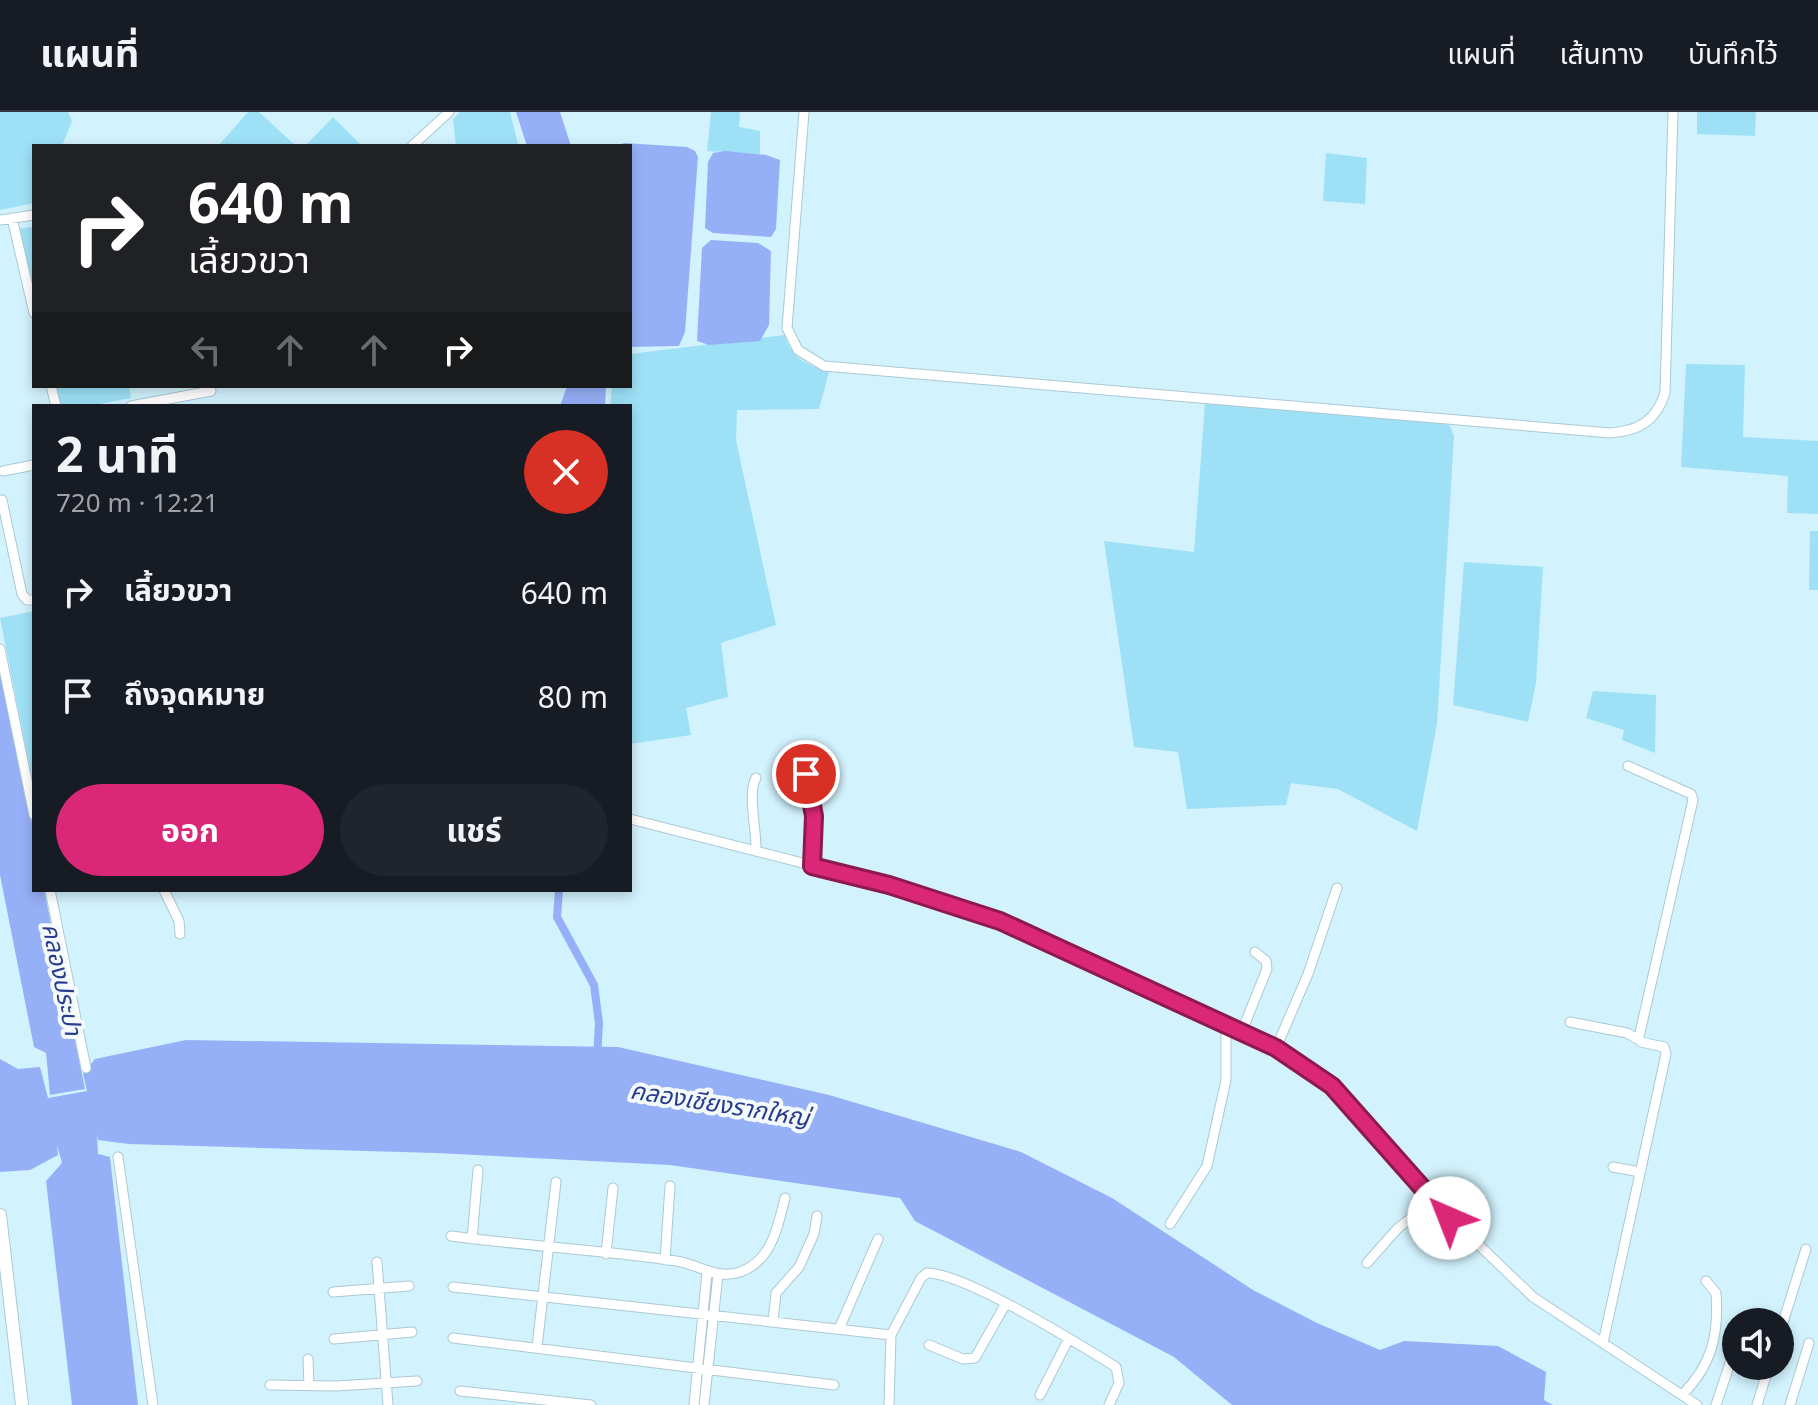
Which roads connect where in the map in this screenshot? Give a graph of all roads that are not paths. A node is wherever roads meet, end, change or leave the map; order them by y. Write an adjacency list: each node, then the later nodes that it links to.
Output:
1 (449, 112): 4 (street)
2 (804, 112): 3 (street)
3 (1673, 112)
4 (414, 144)
5 (32, 215): 6 (street)
6 (12, 218): 7 (street); 8 (street)
7 (0, 220)
8 (32, 304)
9 (211, 391): 10 (street)
10 (142, 404)
11 (32, 465): 12 (street)
12 (3, 471)
13 (2, 500): 14 (street)
14 (32, 600)
15 (0, 649): 19 (street)
16 (1628, 766): 31 (street)
17 (806, 774): 22 (street)
18 (756, 778): 21 (street)
19 (32, 806)
20 (632, 820): 21 (street)
21 (756, 851): 22 (street)
22 (812, 866): 29 (street)
23 (1337, 888): 32 (street)
24 (50, 892): 33 (street)
25 (165, 892): 26 (street)
26 (180, 934)
27 (1255, 952): 30 (street)
28 (1570, 1022): 31 (street)
29 (1226, 1025): 30 (street); 45 (street)
30 (1242, 1031): 32 (street)
31 (1639, 1040): 37 (street)
32 (1276, 1048): 42 (street)
33 (86, 1068)
34 (118, 1157): 91 (street)
35 (1613, 1167): 37 (street)
36 (478, 1170): 47 (street)
37 (1640, 1172): 73 (street)
38 (556, 1182): 49 (street)
39 (670, 1186): 52 (street)
40 (613, 1188): 51 (street)
41 (785, 1198): 55 (street)
42 (1433, 1201): 54 (street); 73 (street)
43 (0, 1215): 90 (highway)
44 (817, 1216): 65 (street)
45 (1170, 1224)
46 (451, 1236): 47 (street)
47 (472, 1239): 49 (street)
48 (878, 1239): 66 (street)
49 (549, 1248): 51 (street); 61 (street)
50 (1806, 1249): 63 (street)
51 (606, 1254): 52 (street)
52 (665, 1260): 55 (street)
53 (377, 1262): 59 (street)
54 (1367, 1263)
55 (712, 1273): 64 (street)
56 (1706, 1281): 88 (street)
57 (409, 1286): 59 (street)
58 (453, 1287): 61 (street)
59 (378, 1289): 60 (street); 68 (street)
60 (333, 1292)
61 (543, 1297): 64 (street); 76 (street)
62 (1005, 1305): 69 (street); 72 (street); 75 (street)
63 (1788, 1308)
64 (708, 1315): 65 (street); 78 (street)
65 (773, 1321): 66 (street)
66 (843, 1330): 69 (street)
67 (412, 1332): 68 (street)
68 (382, 1335): 71 (street); 82 (street)
69 (891, 1335): 96 (street)
70 (453, 1338): 76 (street)
71 (334, 1339)
72 (1068, 1340): 87 (street); 97 (street)
73 (1603, 1343): 88 (street)
74 (1809, 1343): 101 (street)
75 (929, 1345)
76 (537, 1347): 78 (street)
77 (308, 1359): 85 (street)
78 (703, 1367): 84 (street); 94 (street); 95 (street)
79 (1724, 1380): 99 (street)
80 (1765, 1380): 100 (street)
81 (417, 1381): 82 (street)
82 (384, 1383): 85 (street); 92 (street)
83 (270, 1385): 85 (street)
84 (834, 1385)
85 (309, 1386)
86 (460, 1391): 89 (street)
87 (1040, 1395)
88 (1682, 1395): 98 (street)
89 (529, 1402): 93 (street)
90 (22, 1405)
91 (153, 1405)
92 (388, 1405)
93 (591, 1405)
94 (694, 1405)
95 (704, 1405)
96 (889, 1405)
97 (1109, 1405)
98 (1697, 1405)
99 (1716, 1405)
100 (1757, 1405)
101 (1790, 1405)

